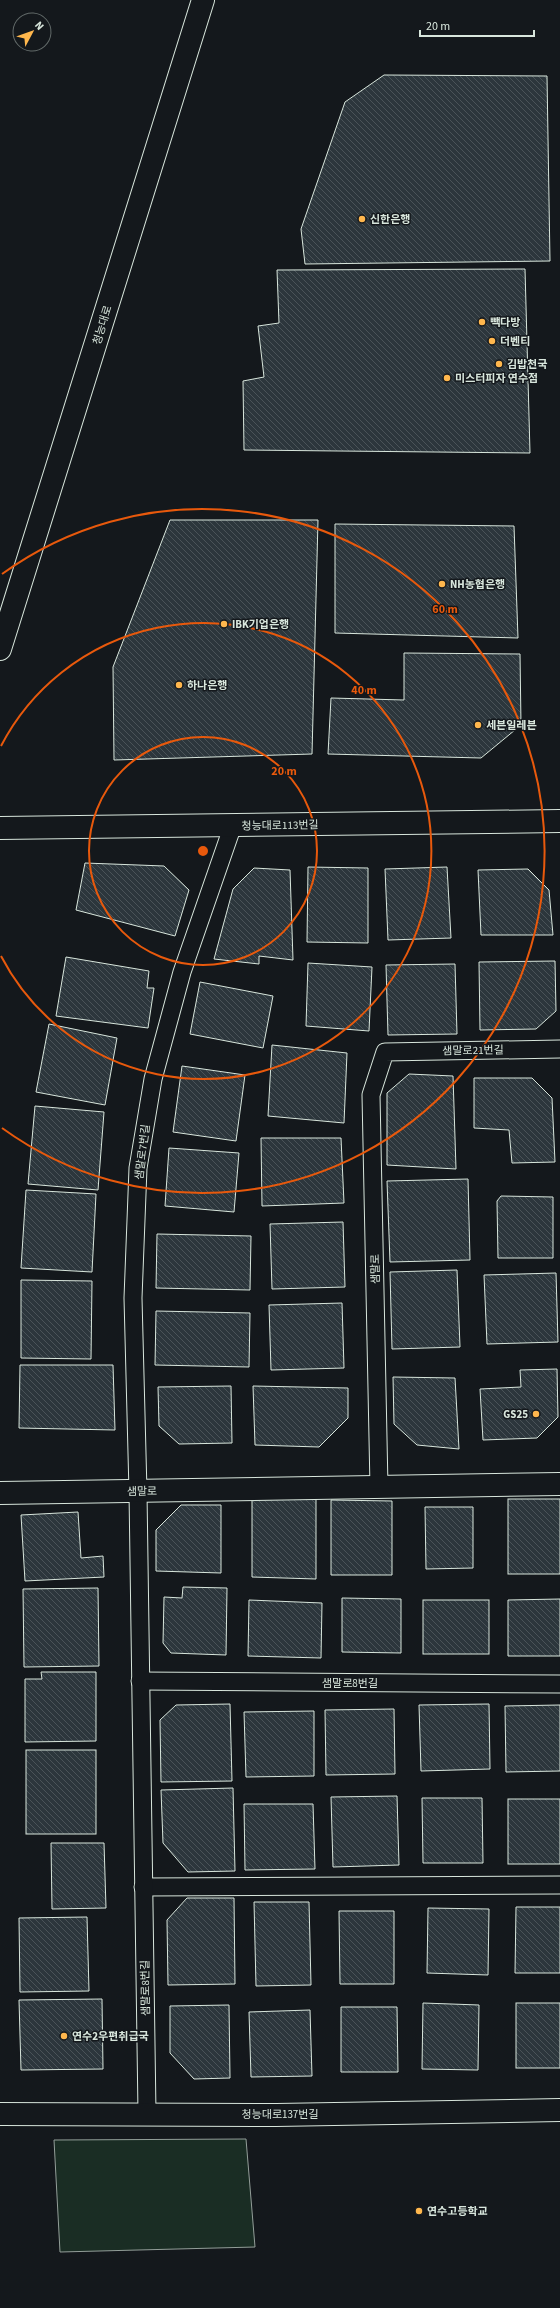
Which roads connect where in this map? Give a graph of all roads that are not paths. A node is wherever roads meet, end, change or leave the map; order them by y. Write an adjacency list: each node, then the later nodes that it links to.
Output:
1 (203, 0): 2 (street, 청능대로)
2 (0, 649)
3 (560, 820): 4 (street, 청능대로113번길)
4 (234, 825): 5 (street, 청능대로113번길); 10 (lane, 샘말로7번길)
5 (0, 828)
6 (560, 1049): 7 (lane, 샘말로21번길)
7 (386, 1052): 9 (lane, 샘말로)
8 (560, 1484): 9 (street, 샘말로)
9 (379, 1487): 10 (street, 샘말로)
10 (138, 1492): 11 (street, 샘말로); 12 (lane, 샘말로8번길)
11 (0, 1493)
12 (140, 1681): 13 (lane, 샘말로8번길); 15 (lane, 샘말로8번길)
13 (560, 1684)
14 (560, 1885): 15 (lane)
15 (143, 1887): 17 (lane, 샘말로8번길)
16 (560, 2110): 17 (street, 청능대로137번길)
17 (147, 2113): 18 (street, 청능대로137번길)
18 (0, 2114)

